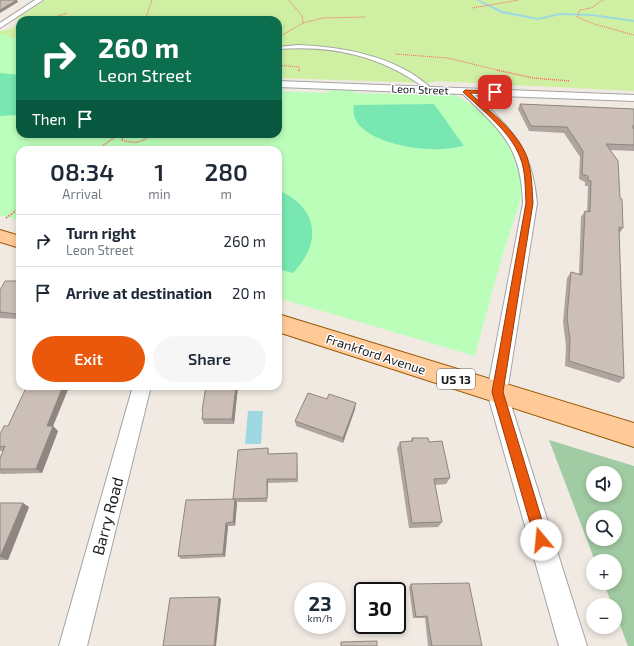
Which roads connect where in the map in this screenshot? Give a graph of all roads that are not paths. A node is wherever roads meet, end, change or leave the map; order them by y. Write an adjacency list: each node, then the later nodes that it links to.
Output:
1 (40, 0): 2 (street)
2 (0, 26)
3 (282, 48): 5 (lane)
4 (282, 84): 5 (street, Leon Street)
5 (430, 89): 6 (street, Leon Street)
6 (465, 91): 7 (street, Leon Street); 12 (street)
7 (634, 98)
8 (3, 227): 9 (main road)
9 (16, 238)
10 (282, 324): 12 (main road, Frankford Avenue / US 13)
11 (141, 390): 14 (street, Barry Road)
12 (497, 392): 13 (main road, Frankford Avenue / US 13); 15 (street)
13 (634, 436)
14 (73, 646)
15 (573, 646)

